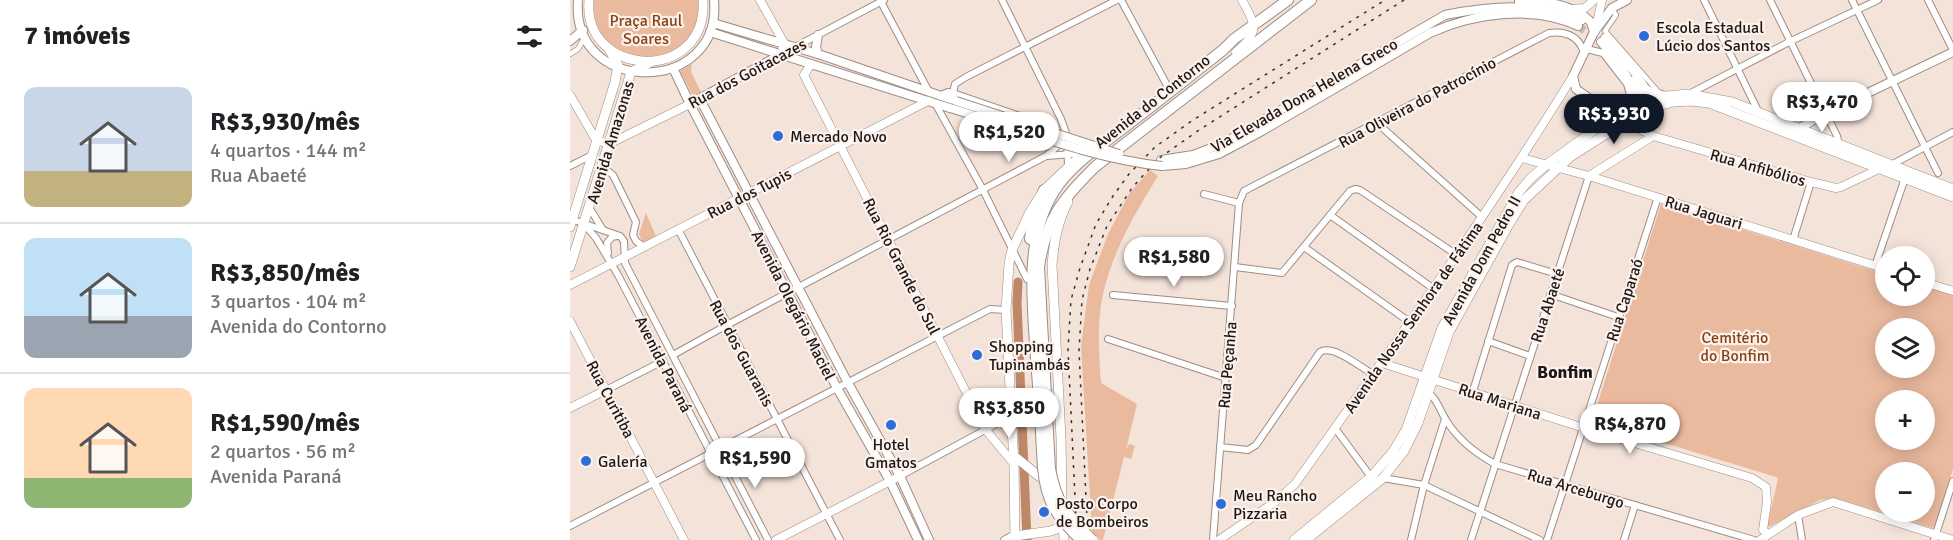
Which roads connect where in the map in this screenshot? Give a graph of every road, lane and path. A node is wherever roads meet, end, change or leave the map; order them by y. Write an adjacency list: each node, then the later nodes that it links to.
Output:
1 (578, 0): 27 (main road)
2 (589, 0): 35 (main road)
3 (703, 0): 42 (main road, Avenida Amazonas)
4 (714, 0): 23 (main road)
5 (760, 0): 32 (street)
6 (1002, 0): 34 (street)
7 (1119, 0): 34 (street); 51 (street)
8 (1242, 0): 24 (street)
9 (1288, 0): 24 (highway, Avenida do Contorno)
10 (1311, 0): 41 (highway, Avenida do Contorno)
11 (1592, 0): 20 (street, Avenida Nossa Senhora de Fátima); 26 (street, Avenida Nossa Senhora de Fátima)
12 (1627, 0): 19 (main road)
13 (1704, 0): 45 (street)
14 (1770, 0): 31 (street)
15 (1852, 0): 21 (street)
16 (1878, 0): 21 (street)
17 (1928, 0): 37 (street)
18 (882, 1): 28 (street, Rua dos Goitacazes); 56 (street)
19 (1612, 8): 26 (main road); 54 (street)
20 (1576, 9): 22 (main road); 26 (main road)
21 (1857, 10): 31 (street); 50 (street)
22 (1445, 15): 82 (main road, Via Elevada Dona Helena Greco); 82 (main road, Via Elevada Dona Helena Greco)
23 (713, 22): 25 (main road); 32 (main road)
24 (1253, 26): 29 (highway, Avenida do Contorno); 41 (street)
25 (710, 32): 40 (main road); 47 (main road)
26 (1594, 32): 36 (main road, Avenida Nossa Senhora de Fátima)
27 (584, 34): 30 (main road); 38 (street); 46 (main road)
28 (819, 35): 33 (street, Rua dos Goitacazes); 39 (main road)
29 (1234, 39): 51 (main road, Avenida do Contorno); 135 (highway, Avenida do Contorno)
30 (570, 41)
31 (1789, 42): 45 (street); 61 (street)
32 (783, 43): 33 (main road); 40 (street)
33 (795, 47): 39 (main road); 40 (main road, Rua dos Goitacazes)
34 (1027, 47): 57 (street); 63 (street)
35 (609, 49): 42 (main road); 46 (main road, Avenida Amazonas)
36 (1586, 51): 49 (main road, Avenida Nossa Senhora de Fátima); 60 (street); 65 (street, Rua Oliveira do Patrocínio)
37 (1953, 51): 50 (main road)
38 (570, 54)
39 (819, 54): 56 (main road)
40 (781, 55): 43 (main road); 55 (main road, Rua dos Goitacazes)
41 (1231, 61): 94 (highway, Avenida do Contorno)
42 (651, 62): 48 (main road, Avenida Amazonas)
43 (811, 64): 56 (main road); 75 (street, Rua Rio Grande do Sul)
44 (1621, 65): 54 (main road); 58 (main road); 60 (main road)
45 (1738, 67): 52 (street); 62 (street)
46 (618, 68): 48 (main road); 71 (main road, Avenida Amazonas)
47 (673, 68): 48 (main road); 59 (main road, Avenida Olegário Maciel)
48 (631, 72): 73 (main road, Avenida Amazonas)
49 (1574, 76): 60 (main road); 81 (street, Avenida Nossa Senhora de Fátima)
50 (1892, 81): 61 (main road); 76 (street)
51 (1169, 89): 77 (main road, Avenida do Contorno)
52 (1688, 94): 54 (main road, Avenida Dom Pedro II); 62 (main road, Avenida Dom Pedro II)
53 (570, 95): 71 (street)
54 (1666, 95): 58 (main road, Avenida Dom Pedro II)
55 (700, 99): 59 (main road, Rua dos Goitacazes); 99 (main road, Avenida Olegário Maciel)
56 (934, 99): 57 (main road, Via Elevada Dona Helena Greco); 72 (street); 75 (street, Rua dos Tupis); 96 (street)
57 (953, 101): 66 (street); 82 (main road, Via Elevada Dona Helena Greco, bridge)
58 (1650, 103): 64 (main road, Avenida Dom Pedro II); 83 (main road, Avenida Dom Pedro II); 88 (main road, Avenida Dom Pedro II)
59 (690, 104): 73 (street, Rua dos Goitacazes); 103 (main road, Avenida Olegário Maciel)
60 (1618, 108)
61 (1826, 113): 67 (main road); 74 (street)
62 (1759, 114): 67 (main road, Avenida Dom Pedro II)
63 (1061, 119): 66 (street); 69 (street)
64 (1626, 122): 70 (street, Rua Anfibólios); 87 (main road, Avenida Dom Pedro II)
65 (1377, 123): 98 (street, Rua Oliveira do Patrocínio); 107 (street)
66 (1054, 128): 72 (street)
67 (1798, 129): 74 (main road, Avenida Dom Pedro II)
68 (1953, 132): 76 (street)
69 (1067, 136): 79 (street); 80 (street)
70 (1653, 136): 91 (street); 93 (street, Rua Anfibólios)
71 (596, 140): 73 (street); 78 (main road, Avenida Amazonas)
72 (1047, 141): 80 (street)
73 (609, 144): 89 (main road, Avenida Amazonas)
74 (1839, 145): 84 (main road, Avenida Dom Pedro II)
75 (840, 147): 99 (street, Rua dos Tupis); 113 (street, Rua Rio Grande do Sul)
76 (1925, 147): 84 (street); 90 (street)
77 (1083, 153): 79 (street); 86 (main road, Avenida do Contorno)
78 (592, 155): 85 (street); 108 (main road, Avenida Amazonas)
79 (1068, 155): 80 (street); 86 (street)
80 (1046, 156): 96 (street)
81 (1522, 158): 83 (street, Rua Jaguari); 107 (street, Avenida Nossa Senhora de Fátima)
82 (1161, 163)
83 (1546, 165): 87 (street, Rua Jaguari); 150 (main road, Avenida Dom Pedro II)
84 (1890, 165): 88 (street, Rua Anfibólios); 95 (main road, Avenida Dom Pedro II)
85 (570, 166)
86 (1068, 166): 97 (main road, Avenida do Contorno)
87 (1558, 168): 91 (street, Rua Jaguari); 150 (main road, Avenida Dom Pedro II)
88 (1879, 168): 92 (main road, Avenida Dom Pedro II); 93 (street, Rua Anfibólios)
89 (600, 172): 105 (main road, Avenida Amazonas); 116 (street)
90 (1938, 173)
91 (1589, 176): 101 (street, Rua Jaguari); 125 (street, Rua Abaeté)
92 (1905, 178): 102 (main road, Avenida Dom Pedro II); 115 (street)
93 (1810, 183): 114 (street)
94 (1077, 184): 165 (main road, Avenida do Contorno); 170 (highway, Avenida do Contorno)
95 (1953, 189)
96 (983, 190): 113 (street); 118 (street)
97 (1044, 190): 118 (main road, Avenida do Contorno); 126 (highway)
98 (1244, 191): 104 (street, Rua Peçanha)
99 (750, 194): 103 (street, Rua dos Tupis); 129 (main road, Avenida Olegário Maciel)
100 (1204, 194): 104 (street)
101 (1658, 197): 114 (street, Rua Jaguari); 138 (street, Rua Caparaó)
102 (1953, 198)
103 (740, 199): 110 (street, Rua dos Tupis); 132 (main road, Avenida Olegário Maciel)
104 (1239, 203): 124 (street, Rua Peçanha)
105 (589, 207): 109 (main road, Avenida Amazonas); 111 (street)
106 (1330, 215): 117 (street); 119 (street); 130 (street)
107 (1482, 218): 119 (street, Avenida Nossa Senhora de Fátima)
108 (571, 221): 109 (street)
109 (584, 224): 111 (street); 121 (street, Avenida Paraná); 123 (main road, Avenida Amazonas)
110 (678, 230): 116 (street, Rua dos Tupis); 141 (street, Rua dos Guaranis)
111 (604, 231): 112 (street)
112 (620, 236): 120 (street, Avenida Paraná); 121 (street)
113 (888, 240): 129 (street); 142 (street, Rua Rio Grande do Sul)
114 (1793, 240): 122 (street, Rua Jaguari)
115 (1882, 246)
116 (644, 247): 120 (street, Rua dos Tupis)
117 (1304, 248): 124 (street); 140 (street)
118 (1012, 250): 126 (street); 137 (main road, Avenida do Contorno)
119 (1457, 255): 130 (street, Avenida Nossa Senhora de Fátima)
120 (624, 258): 121 (street, Rua dos Tupis); 145 (street, Avenida Paraná)
121 (612, 264): 127 (street, Rua dos Tupis); 147 (street, Avenida Paraná)
122 (1875, 266)
123 (570, 267)
124 (1235, 267): 136 (street, Rua Peçanha)
125 (1557, 274): 133 (street, Rua Abaeté); 144 (street)
126 (1027, 279): 135 (highway)
127 (570, 285)
128 (1935, 285): 131 (street)
129 (798, 288): 132 (street); 152 (main road, Avenida Olegário Maciel)
130 (1434, 290): 140 (street, Avenida Nossa Senhora de Fátima)
131 (1953, 291)
132 (789, 294): 141 (street); 153 (main road, Avenida Olegário Maciel)
133 (1550, 294): 138 (street); 146 (street, Rua Abaeté)
134 (1113, 295): 136 (street)
135 (1033, 299): 170 (highway, Avenida do Contorno)
136 (1232, 306): 151 (street, Rua Peçanha)
137 (1006, 310): 142 (street); 159 (main road, Avenida do Contorno)
138 (1618, 317): 163 (street, Rua Caparaó)
139 (570, 321): 154 (street, Rua Curitiba)
140 (1411, 323): 148 (street, Avenida Nossa Senhora de Fátima)
141 (727, 325): 145 (street); 161 (street, Rua dos Guaranis)
142 (937, 335): 152 (street); 164 (street, Rua Rio Grande do Sul)
143 (1108, 339): 151 (street)
144 (1488, 341): 146 (street); 155 (street)
145 (673, 356): 167 (street, Avenida Paraná)
146 (1530, 356): 157 (street, Rua Abaeté)
147 (663, 361): 154 (street); 168 (street, Avenida Paraná)
148 (1382, 363): 149 (street, Avenida Nossa Senhora de Fátima); 150 (street, Rua Mariana)
149 (1373, 374): 162 (street, Avenida Nossa Senhora de Fátima); 166 (street)
150 (1428, 377): 155 (street, Rua Mariana); 156 (main road, Avenida Dom Pedro II); 172 (main road, Avenida Dom Pedro II)
151 (1226, 378): 166 (street, Rua Peçanha)
152 (848, 383): 153 (street); 171 (main road, Avenida Olegário Maciel)
153 (837, 388): 161 (street); 175 (main road, Avenida Olegário Maciel)
154 (606, 390): 158 (street); 176 (street, Rua Curitiba)
155 (1473, 391): 157 (street, Rua Mariana)
156 (1428, 392): 160 (street, Rua Arceburgo); 173 (main road, Avenida Dom Pedro II)
157 (1514, 405): 163 (street, Rua Mariana); 169 (street, Rua Abaeté)
158 (570, 408)
159 (1010, 414): 164 (street); 170 (main road, Avenida do Contorno)
160 (1445, 419): 169 (street, Rua Arceburgo); 177 (street)
161 (777, 421): 167 (street); 182 (street, Rua dos Guaranis)
162 (1335, 428): 172 (street); 200 (street, Avenida Nossa Senhora de Fátima)
163 (1584, 428): 178 (street, Rua Caparaó); 186 (street, Rua Mariana)
164 (985, 429): 170 (street, Rua Rio Grande do Sul); 171 (street)
165 (1061, 438): 170 (main road); 179 (main road, Avenida do Contorno)
166 (1221, 447): 199 (street, Rua Peçanha)
167 (721, 448): 168 (street); 191 (street, Avenida Paraná)
168 (710, 453): 176 (street); 190 (street, Avenida Paraná)
169 (1495, 464): 178 (street, Rua Arceburgo); 181 (street, Rua Abaeté)
170 (1026, 469): 179 (main road); 188 (main road, Avenida do Contorno); 197 (highway, Avenida do Contorno, bridge); 198 (highway, Avenida do Contorno, bridge)
171 (900, 476): 175 (street); 195 (main road, Avenida Olegário Maciel)
172 (1371, 477): 173 (street); 201 (main road, Avenida Dom Pedro II)
173 (1383, 478): 177 (street); 202 (main road, Avenida Dom Pedro II)
174 (1953, 481): 187 (street)
175 (890, 482): 182 (street); 194 (main road, Avenida Olegário Maciel)
176 (655, 483): 184 (street); 189 (street, Rua Curitiba)
177 (1424, 484): 181 (street); 203 (street)
178 (1565, 484): 180 (street, Rua Arceburgo); 206 (street, Rua Caparaó)
179 (1062, 500): 185 (main road, Avenida do Contorno)
180 (1635, 505): 207 (street); 208 (street, Rua Arceburgo)
181 (1481, 511): 204 (street, Rua Abaeté); 205 (street)
182 (827, 514): 192 (street); 193 (street, Rua dos Guaranis)
183 (1798, 515): 186 (street); 187 (street); 210 (street)
184 (570, 526)
185 (1064, 526): 188 (main road); 196 (main road, Avenida do Contorno)
186 (1768, 534): 209 (street)
187 (1935, 537): 211 (street)
188 (1013, 538)
189 (684, 540)
190 (756, 540)
191 (768, 540)
192 (776, 540)
193 (840, 540)
194 (918, 540)
195 (928, 540)
196 (1064, 540)
197 (1081, 540)
198 (1092, 540)
199 (1213, 540)
200 (1219, 540)
201 (1294, 540)
202 (1306, 540)
203 (1411, 540)
204 (1471, 540)
205 (1540, 540)
206 (1547, 540)
207 (1623, 540)
208 (1754, 540)
209 (1760, 540)
210 (1802, 540)
211 (1953, 540)

